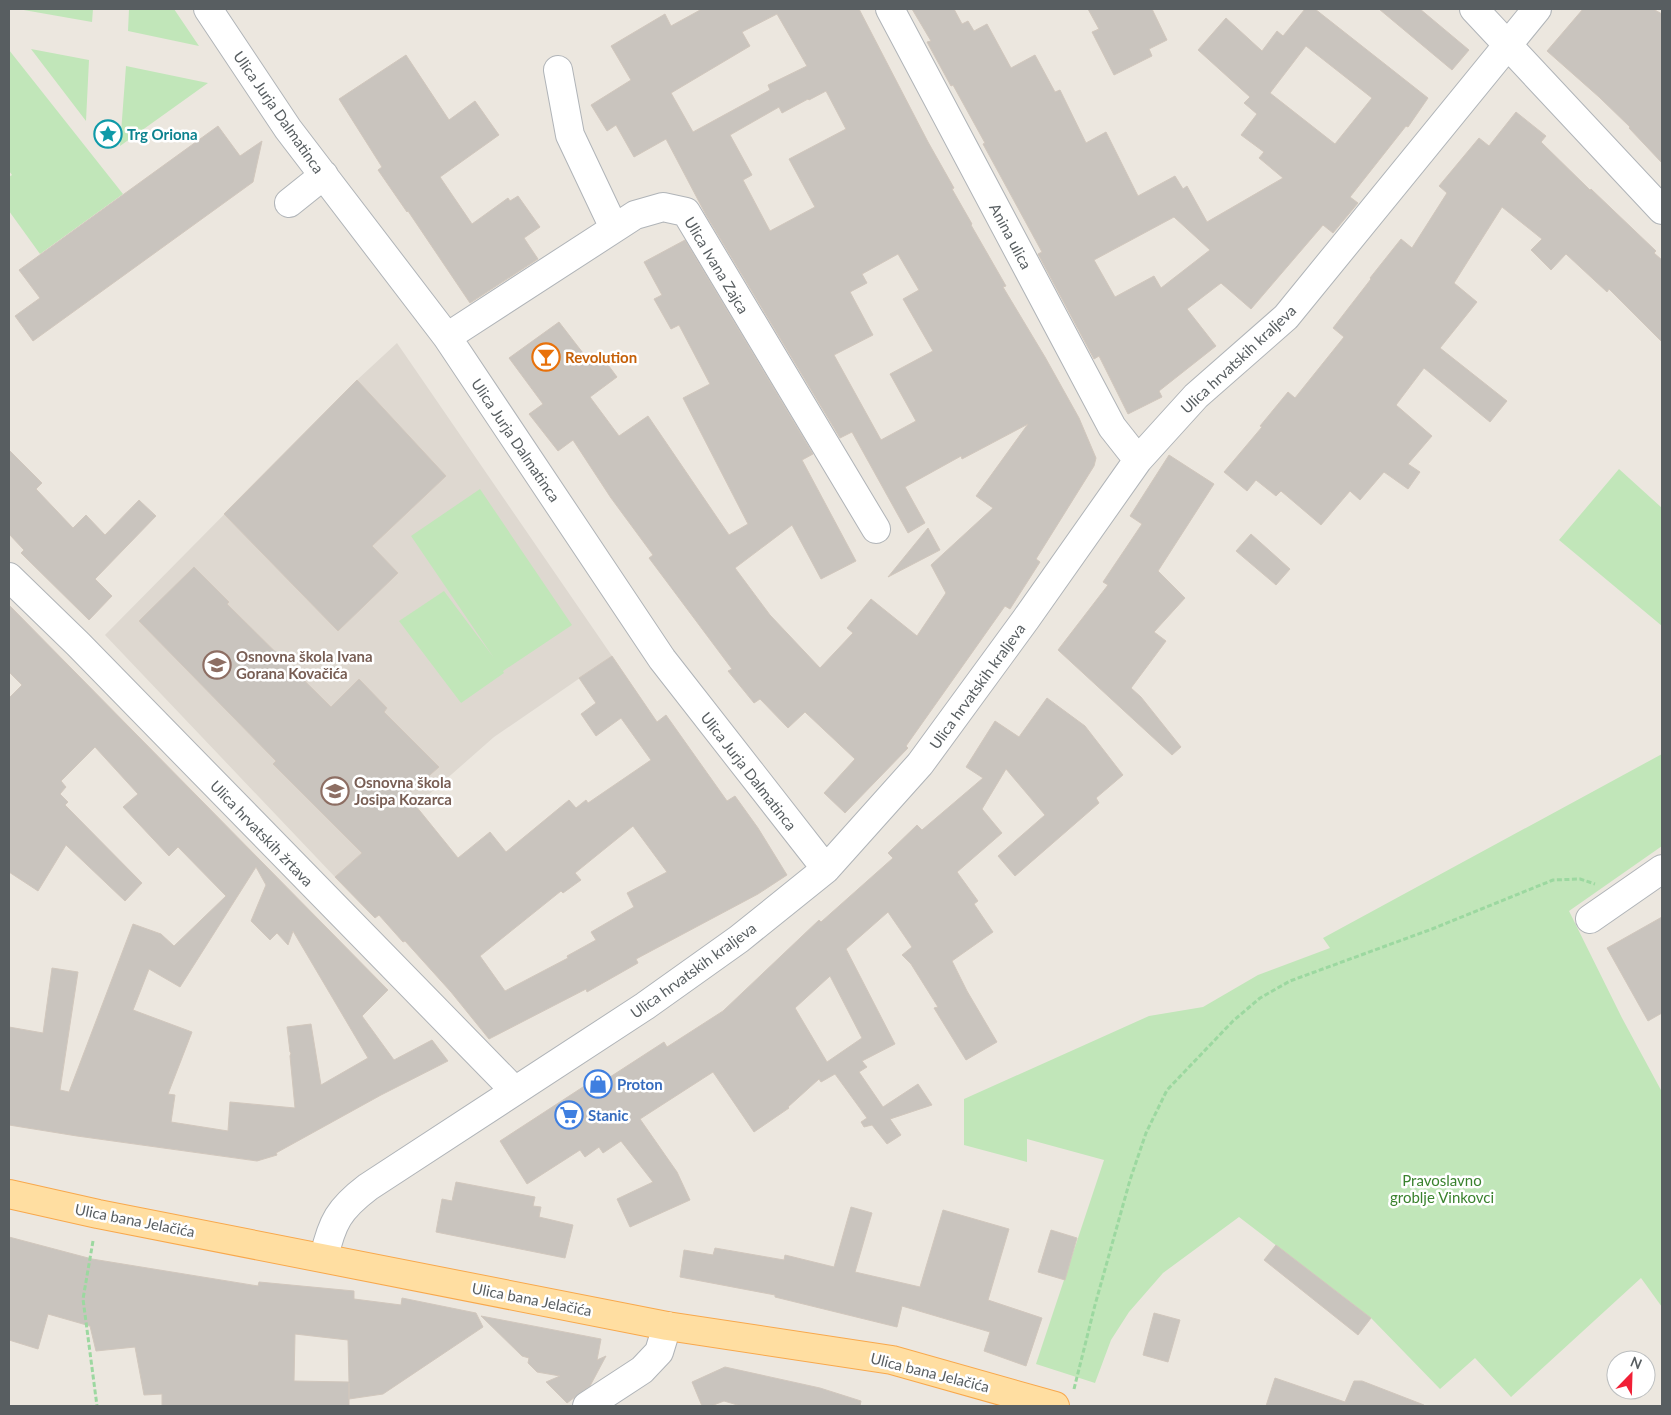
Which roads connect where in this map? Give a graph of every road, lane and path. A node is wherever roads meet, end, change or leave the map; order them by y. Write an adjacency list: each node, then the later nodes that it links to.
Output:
1 (208, 9): 7 (street, Ulica Jurja Dalmatinca)
2 (890, 9): 12 (street, Anina ulica)
3 (1474, 9): 5 (street)
4 (1537, 9): 5 (street, Ulica hrvatskih kraljeva)
5 (1508, 46): 9 (street); 12 (street, Ulica hrvatskih kraljeva)
6 (558, 70): 10 (street)
7 (324, 175): 8 (street); 11 (street, Ulica Jurja Dalmatinca)
8 (289, 203)
9 (1662, 210)
10 (614, 228): 11 (street, Ulica Ivana Zajca); 13 (street, Ulica Ivana Zajca)
11 (447, 337): 15 (street, Ulica Jurja Dalmatinca)
12 (1138, 460): 15 (street, Ulica hrvatskih kraljeva)
13 (876, 529)
14 (9, 577): 19 (street, Ulica hrvatskih žrtava)
15 (826, 869): 19 (street, Ulica hrvatskih kraljeva)
16 (1662, 869): 17 (street)
17 (1626, 894): 18 (street); 24 (path)
18 (1590, 919)
19 (514, 1090): 22 (street, Ulica hrvatskih kraljeva)
20 (9, 1194): 21 (main road, Ulica bana Jelačića)
21 (98, 1214): 22 (main road, Ulica bana Jelačića); 25 (path)
22 (324, 1257): 23 (main road, Ulica bana Jelačića)
23 (667, 1326): 24 (main road, Ulica bana Jelačića); 26 (street)
24 (1063, 1402)
25 (97, 1406)
26 (587, 1406)

